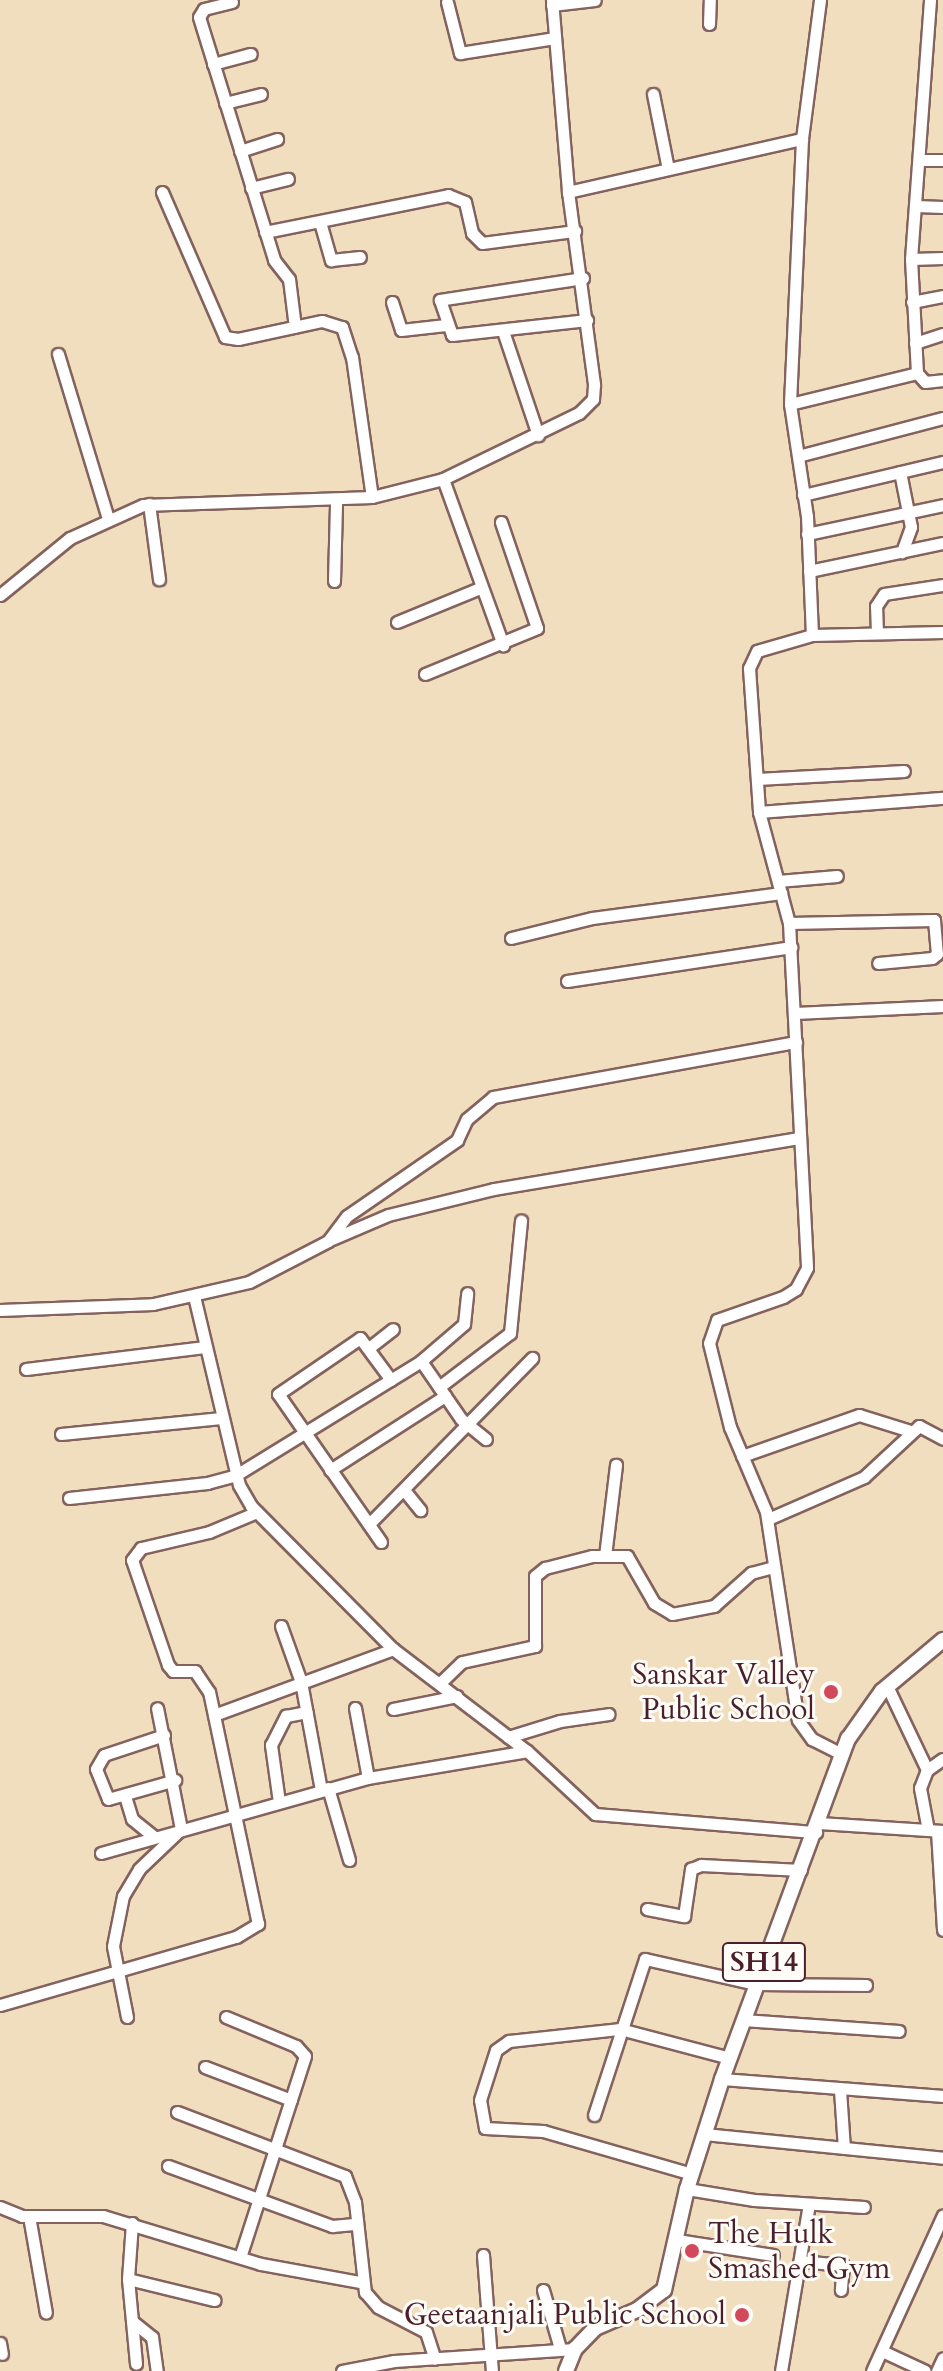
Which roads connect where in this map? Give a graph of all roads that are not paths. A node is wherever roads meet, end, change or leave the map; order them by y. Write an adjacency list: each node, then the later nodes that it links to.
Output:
1 (595, 0): 7 (street)
2 (710, 0): 8 (street)
3 (820, 0): 16 (street)
4 (930, 0): 18 (street)
5 (232, 2): 11 (street)
6 (447, 2): 9 (street)
7 (552, 3): 9 (street)
8 (709, 24)
9 (555, 38): 24 (street)
10 (251, 54): 11 (street)
11 (213, 64): 14 (street)
12 (261, 94): 14 (street)
13 (653, 94): 20 (street)
14 (225, 103): 17 (street)
15 (277, 139): 17 (street)
16 (802, 139): 20 (street); 46 (street)
17 (240, 151): 22 (street)
18 (921, 160): 19 (street); 25 (street)
19 (943, 160)
20 (668, 169): 24 (street)
21 (288, 179): 22 (street)
22 (251, 188): 29 (street)
23 (162, 192): 39 (street)
24 (568, 192): 28 (street)
25 (916, 206): 26 (street); 32 (street)
26 (943, 207)
27 (320, 222): 28 (street); 29 (street); 30 (street)
28 (575, 231): 33 (street)
29 (265, 232): 39 (street)
30 (360, 257)
31 (943, 258): 32 (street)
32 (911, 259): 36 (street)
33 (583, 278): 37 (street); 38 (street)
34 (943, 296): 36 (street)
35 (392, 302): 38 (street)
36 (912, 302): 42 (street)
37 (587, 320): 40 (street); 48 (street)
38 (446, 325): 40 (street)
39 (295, 327): 54 (street)
40 (503, 331): 48 (street)
41 (943, 334): 42 (street)
42 (915, 343): 44 (street)
43 (58, 354): 59 (street)
44 (917, 373): 45 (street); 46 (street)
45 (943, 380)
46 (790, 404): 49 (street)
47 (943, 418): 49 (street)
48 (538, 435): 52 (street)
49 (798, 456): 53 (street)
50 (943, 462): 51 (street)
51 (900, 472): 53 (street); 58 (street)
52 (443, 479): 54 (street); 68 (street)
53 (803, 495): 61 (street)
54 (372, 497): 55 (street)
55 (336, 502): 56 (street); 66 (street)
56 (149, 504): 59 (street); 65 (street)
57 (943, 505): 58 (street)
58 (909, 512): 61 (street); 63 (street)
59 (108, 519): 69 (street)
60 (501, 522): 74 (street)
61 (807, 534): 64 (street)
62 (943, 543): 63 (street)
63 (902, 552): 64 (street)
64 (809, 571): 73 (street)
65 (159, 579)
66 (334, 581)
67 (943, 585): 72 (street)
68 (480, 588): 70 (street); 74 (street)
69 (0, 595)
70 (397, 622)
71 (943, 632): 72 (street)
72 (877, 633): 73 (street)
73 (812, 635): 77 (street)
74 (503, 645): 75 (street)
75 (425, 674)
76 (904, 771): 77 (street)
77 (757, 779): 79 (street)
78 (943, 798): 79 (street)
79 (759, 812): 81 (street)
80 (837, 876): 81 (street)
81 (778, 881): 82 (street)
82 (781, 893): 83 (street); 84 (street)
83 (789, 923): 85 (street); 86 (street)
84 (511, 938)
85 (791, 947): 88 (street); 90 (street)
86 (940, 955): 87 (street)
87 (878, 963)
88 (567, 981)
89 (943, 1006): 90 (street)
90 (795, 1013): 91 (street)
91 (796, 1042): 92 (street); 94 (street)
92 (798, 1138): 94 (street); 113 (street)
93 (521, 1221): 105 (street)
94 (328, 1241): 96 (street)
95 (467, 1293): 102 (street)
96 (194, 1296): 97 (street); 99 (street)
97 (0, 1310)
98 (393, 1329): 100 (street)
99 (205, 1347): 103 (street); 106 (street)
100 (370, 1347): 104 (street); 110 (street)
101 (532, 1358): 107 (street)
102 (421, 1361): 104 (street); 105 (street)
103 (26, 1369)
104 (391, 1380): 110 (street)
105 (442, 1392): 107 (street); 115 (street)
106 (221, 1418): 109 (street); 116 (street)
107 (469, 1426): 111 (street); 117 (street)
108 (910, 1431): 112 (street); 113 (street); 121 (street)
109 (61, 1434)
110 (303, 1434): 115 (street); 116 (street)
111 (486, 1439)
112 (943, 1439)
113 (742, 1456): 121 (street)
114 (616, 1465): 124 (street)
115 (330, 1470): 122 (street)
116 (236, 1475): 118 (street); 120 (street)
117 (404, 1490): 119 (street); 122 (street)
118 (69, 1498)
119 (420, 1510)
120 (257, 1512): 128 (street); 138 (street)
121 (768, 1519): 125 (street)
122 (369, 1524): 123 (street)
123 (381, 1542)
124 (605, 1556): 125 (street); 130 (street)
125 (774, 1567): 142 (street)
126 (281, 1626): 129 (street)
127 (943, 1640): 131 (main road, SH14 / SH14)
128 (393, 1649): 129 (street); 130 (street)
129 (301, 1682): 136 (street); 138 (street)
130 (440, 1683): 132 (street)
131 (887, 1686): 142 (main road, SH14 / SH14); 144 (street)
132 (457, 1696): 135 (street); 140 (street)
133 (157, 1708): 139 (street)
134 (355, 1708): 145 (street)
135 (393, 1709)
136 (307, 1712): 147 (street); 149 (street)
137 (609, 1714): 140 (street)
138 (214, 1715): 150 (street)
139 (164, 1735): 146 (street); 148 (street)
140 (508, 1737): 141 (street)
141 (527, 1751): 145 (street); 151 (street)
142 (842, 1754): 151 (main road, SH14 / SH14)
143 (943, 1759): 144 (street)
144 (927, 1770): 153 (street)
145 (368, 1778): 147 (street)
146 (175, 1780): 148 (street); 152 (street)
147 (324, 1789): 149 (street); 156 (street)
148 (125, 1796): 154 (street)
149 (279, 1802): 150 (street)
150 (237, 1814): 152 (street); 160 (street)
151 (818, 1827): 153 (street); 157 (main road, SH14 / SH14)
152 (181, 1829): 154 (street); 160 (street)
153 (936, 1831): 159 (street)
154 (154, 1837): 155 (street)
155 (101, 1853)
156 (349, 1860)
157 (801, 1870): 158 (street); 161 (main road, SH14 / SH14)
158 (647, 1909)
159 (943, 1930)
160 (118, 1973): 163 (street); 164 (street)
161 (756, 1984): 162 (street); 166 (main road, SH14 / SH14); 167 (street)
162 (866, 1985)
163 (0, 2005)
164 (127, 2017)
165 (226, 2017): 174 (street)
166 (743, 2020): 168 (street); 169 (main road, SH14 / SH14)
167 (620, 2029): 169 (street); 176 (street); 182 (street)
168 (899, 2031)
169 (730, 2058): 171 (main road, SH14 / SH14)
170 (205, 2067): 174 (street)
171 (722, 2079): 172 (street); 177 (main road, SH14 / SH14)
172 (840, 2090): 173 (street); 179 (street)
173 (943, 2096)
174 (291, 2100): 178 (street)
175 (177, 2112): 178 (street)
176 (594, 2115)
177 (704, 2134): 179 (street); 182 (main road, SH14 / SH14)
178 (273, 2148): 183 (street); 190 (street)
179 (844, 2148): 180 (street)
180 (943, 2158)
181 (168, 2166): 183 (street)
182 (689, 2182): 184 (street); 191 (main road, SH14 / SH14)
183 (256, 2198): 190 (street); 194 (street)
184 (809, 2204): 186 (street); 195 (street)
185 (0, 2207): 188 (street)
186 (864, 2207)
187 (943, 2215): 204 (street)
188 (29, 2216): 189 (street); 201 (street)
189 (132, 2223): 194 (street); 196 (street)
190 (357, 2224): 197 (street)
191 (677, 2240): 193 (street); 203 (main road, SH14 / SH14)
192 (483, 2255): 205 (street)
193 (773, 2255)
194 (240, 2257): 197 (street)
195 (800, 2261): 199 (street); 213 (street)
196 (128, 2279): 200 (street); 202 (street)
197 (360, 2282): 207 (street)
198 (543, 2290): 203 (street)
199 (841, 2290)
200 (214, 2300)
201 (46, 2313)
202 (132, 2321): 208 (street); 209 (street)
203 (568, 2348): 205 (street); 212 (main road, SH14)
204 (882, 2351): 214 (street); 215 (street)
205 (491, 2355): 207 (street); 211 (street)
206 (943, 2358): 216 (street)
207 (435, 2359): 210 (street)
208 (136, 2364)
209 (157, 2371)
210 (342, 2371)
211 (492, 2371)
212 (566, 2371)
213 (781, 2371)
214 (872, 2371)
215 (925, 2371)
216 (937, 2371)

